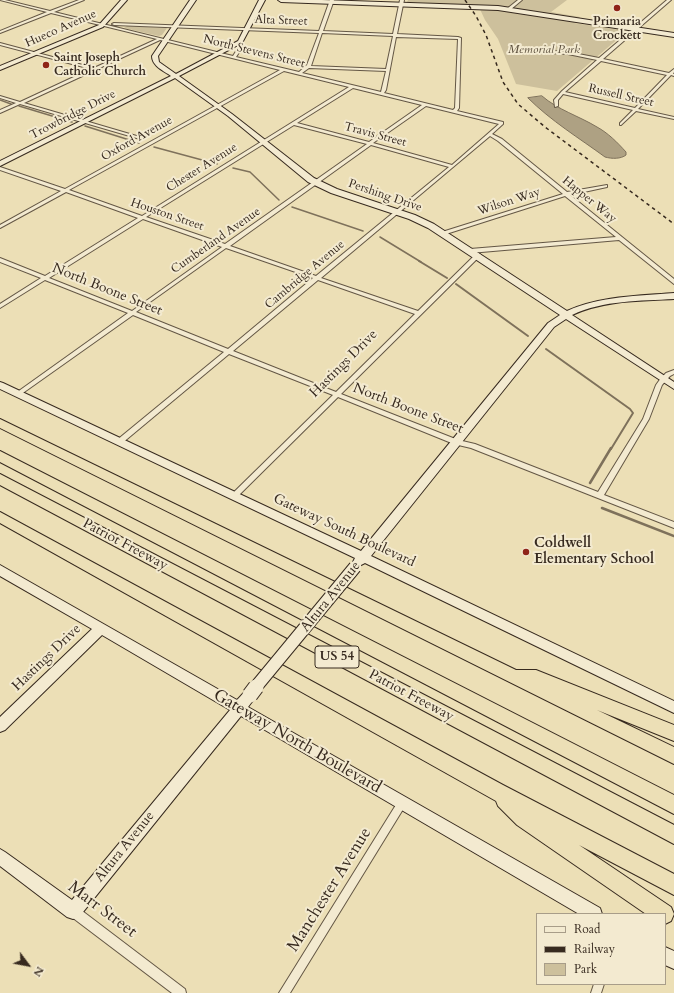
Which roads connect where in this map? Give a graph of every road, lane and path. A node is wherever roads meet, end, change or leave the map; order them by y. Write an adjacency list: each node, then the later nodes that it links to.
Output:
1 (1, 0): 12 (street, North Stevens Street)
2 (82, 0): 12 (street)
3 (124, 0): 13 (main road, Hueco Avenue)
4 (194, 0): 14 (main road, Pershing Drive)
5 (262, 0): 16 (main road)
6 (281, 0): 9 (main road)
7 (520, 0): 11 (street)
8 (669, 0): 15 (street)
9 (332, 1): 10 (main road); 18 (street)
10 (402, 2): 11 (main road); 19 (street)
11 (509, 9): 15 (main road)
12 (50, 12): 13 (street, North Stevens Street); 17 (street)
13 (103, 24): 14 (street, Alta Street); 21 (street, North Stevens Street); 25 (main road, Hueco Avenue)
14 (175, 26): 16 (street, Alta Street); 21 (main road, Pershing Drive)
15 (636, 28): 20 (main road); 28 (street)
16 (247, 29): 18 (street, Alta Street); 22 (main road)
17 (0, 32)
18 (321, 32): 19 (street, Alta Street); 29 (street)
19 (394, 35): 33 (street); 47 (street, Alta Street)
20 (674, 35)
21 (163, 39): 26 (street, North Stevens Street); 31 (street); 37 (main road, Pershing Drive)
22 (240, 42): 26 (main road, Trowbridge Drive); 27 (street)
23 (0, 44): 25 (street)
24 (514, 50): 28 (street)
25 (36, 54): 30 (main road, Hueco Avenue); 31 (street)
26 (220, 54): 27 (street, North Stevens Street); 37 (main road, Trowbridge Drive)
27 (234, 57): 32 (street, North Stevens Street)
28 (600, 60): 36 (street); 40 (street)
29 (308, 67): 33 (street); 35 (street)
30 (0, 68)
31 (94, 69): 42 (street)
32 (284, 69): 35 (street, North Stevens Street); 44 (street, Oxford Avenue)
33 (388, 70): 39 (street)
34 (674, 70): 36 (street)
35 (300, 73): 38 (street, North Stevens Street)
36 (672, 74): 46 (street)
37 (176, 76): 44 (main road, Pershing Drive); 50 (main road, Trowbridge Drive)
38 (353, 86): 39 (street, North Stevens Street); 51 (street, Chester Avenue)
39 (382, 93): 43 (street, North Stevens Street)
40 (563, 93): 45 (street); 46 (street, Russell Street)
41 (0, 97): 42 (street)
42 (19, 103): 48 (street); 50 (street)
43 (426, 104): 47 (street, North Stevens Street); 57 (street, Cumberland Avenue)
44 (218, 106): 56 (main road, Pershing Drive); 63 (street, Oxford Avenue)
45 (556, 106)
46 (635, 110): 49 (street, Russell Street); 53 (street)
47 (454, 111): 52 (street, North Stevens Street)
48 (0, 112)
49 (674, 118)
50 (83, 122): 55 (street); 58 (main road, Trowbridge Drive)
51 (293, 123): 56 (street, Chester Avenue); 57 (street, Travis Street)
52 (502, 123): 54 (street, Cambridge Avenue)
53 (621, 124)
54 (490, 135): 59 (street, Cambridge Avenue); 64 (street, Happer Way)
55 (138, 138)
56 (263, 142): 61 (main road, Pershing Drive); 66 (street, Chester Avenue)
57 (370, 144): 59 (street, Travis Street); 61 (street, Cumberland Avenue)
58 (0, 164)
59 (452, 166): 65 (street, Cambridge Avenue)
60 (0, 168): 63 (street, Houston Street)
61 (316, 183): 65 (main road, Pershing Drive); 70 (street, Cumberland Avenue)
62 (605, 186): 64 (street, Wilson Way)
63 (65, 191): 66 (street, Houston Street); 67 (street, Oxford Avenue)
64 (566, 194): 68 (street, Wilson Way); 69 (street, Happer Way)
65 (398, 212): 68 (main road, Pershing Drive); 75 (street, Cambridge Avenue)
66 (142, 217): 70 (street, Houston Street); 74 (street, Chester Avenue)
67 (0, 227)
68 (444, 233): 71 (main road, Pershing Drive)
69 (620, 238): 71 (street); 76 (street, Happer Way)
70 (226, 246): 75 (street, Houston Street); 79 (street, Cumberland Avenue)
71 (470, 251): 72 (main road, Pershing Drive)
72 (478, 255): 80 (street, Hastings Drive); 81 (main road, Pershing Drive)
73 (0, 260): 74 (street, North Boone Street)
74 (45, 278): 78 (street, Chester Avenue); 79 (street, North Boone Street)
75 (317, 278): 80 (street, Houston Street); 82 (street, Cambridge Avenue)
76 (674, 282)
77 (674, 296): 81 (main road, Altura Avenue)
78 (0, 306)
79 (132, 313): 82 (street, North Boone Street); 87 (street, Cumberland Avenue)
80 (418, 313): 88 (street, Hastings Drive)
81 (568, 315): 84 (main road, Pershing Drive); 91 (main road, Altura Avenue)
82 (228, 352): 88 (street, North Boone Street); 90 (street, Cambridge Avenue)
83 (674, 372): 84 (street)
84 (664, 379): 86 (main road, Pershing Drive); 94 (street)
85 (0, 385): 87 (main road, Gateway South Boulevard)
86 (674, 386)
87 (18, 394): 90 (main road, Gateway South Boulevard)
88 (336, 394): 91 (street, North Boone Street); 95 (street, Hastings Drive)
89 (0, 423): 101 (highway)
90 (119, 442): 95 (main road, Gateway South Boulevard)
91 (456, 442): 94 (street, North Boone Street); 98 (main road, Altura Avenue)
92 (0, 456): 109 (highway, Patriot Freeway / US 54)
93 (0, 479): 110 (highway, Patriot Freeway / US 54)
94 (600, 495): 97 (street, North Boone Street)
95 (234, 496): 98 (main road, Gateway South Boulevard)
96 (0, 517): 107 (highway)
97 (674, 525)
98 (364, 557): 102 (main road, Gateway South Boulevard); 103 (main road, Altura Avenue, bridge)
99 (0, 570): 100 (main road, Gateway North Boulevard)
100 (100, 629): 103 (main road, Gateway North Boulevard); 104 (main road, Hastings Drive)
101 (513, 677): 105 (highway); 106 (highway)
102 (674, 707)
103 (239, 708): 108 (main road, Gateway North Boulevard); 113 (main road, Altura Avenue)
104 (0, 726)
105 (674, 733)
106 (674, 756)
107 (496, 791): 112 (highway); 115 (highway)
108 (402, 803): 114 (main road, Gateway North Boulevard); 119 (street, Manchester Avenue)
109 (674, 805)
110 (674, 835)
111 (0, 857): 113 (main road, Marr Street)
112 (674, 885)
113 (73, 911): 118 (street, Marr Street)
114 (592, 913)
115 (664, 913)
116 (666, 915): 117 (highway)
117 (674, 921)
118 (181, 993)
119 (284, 993)

